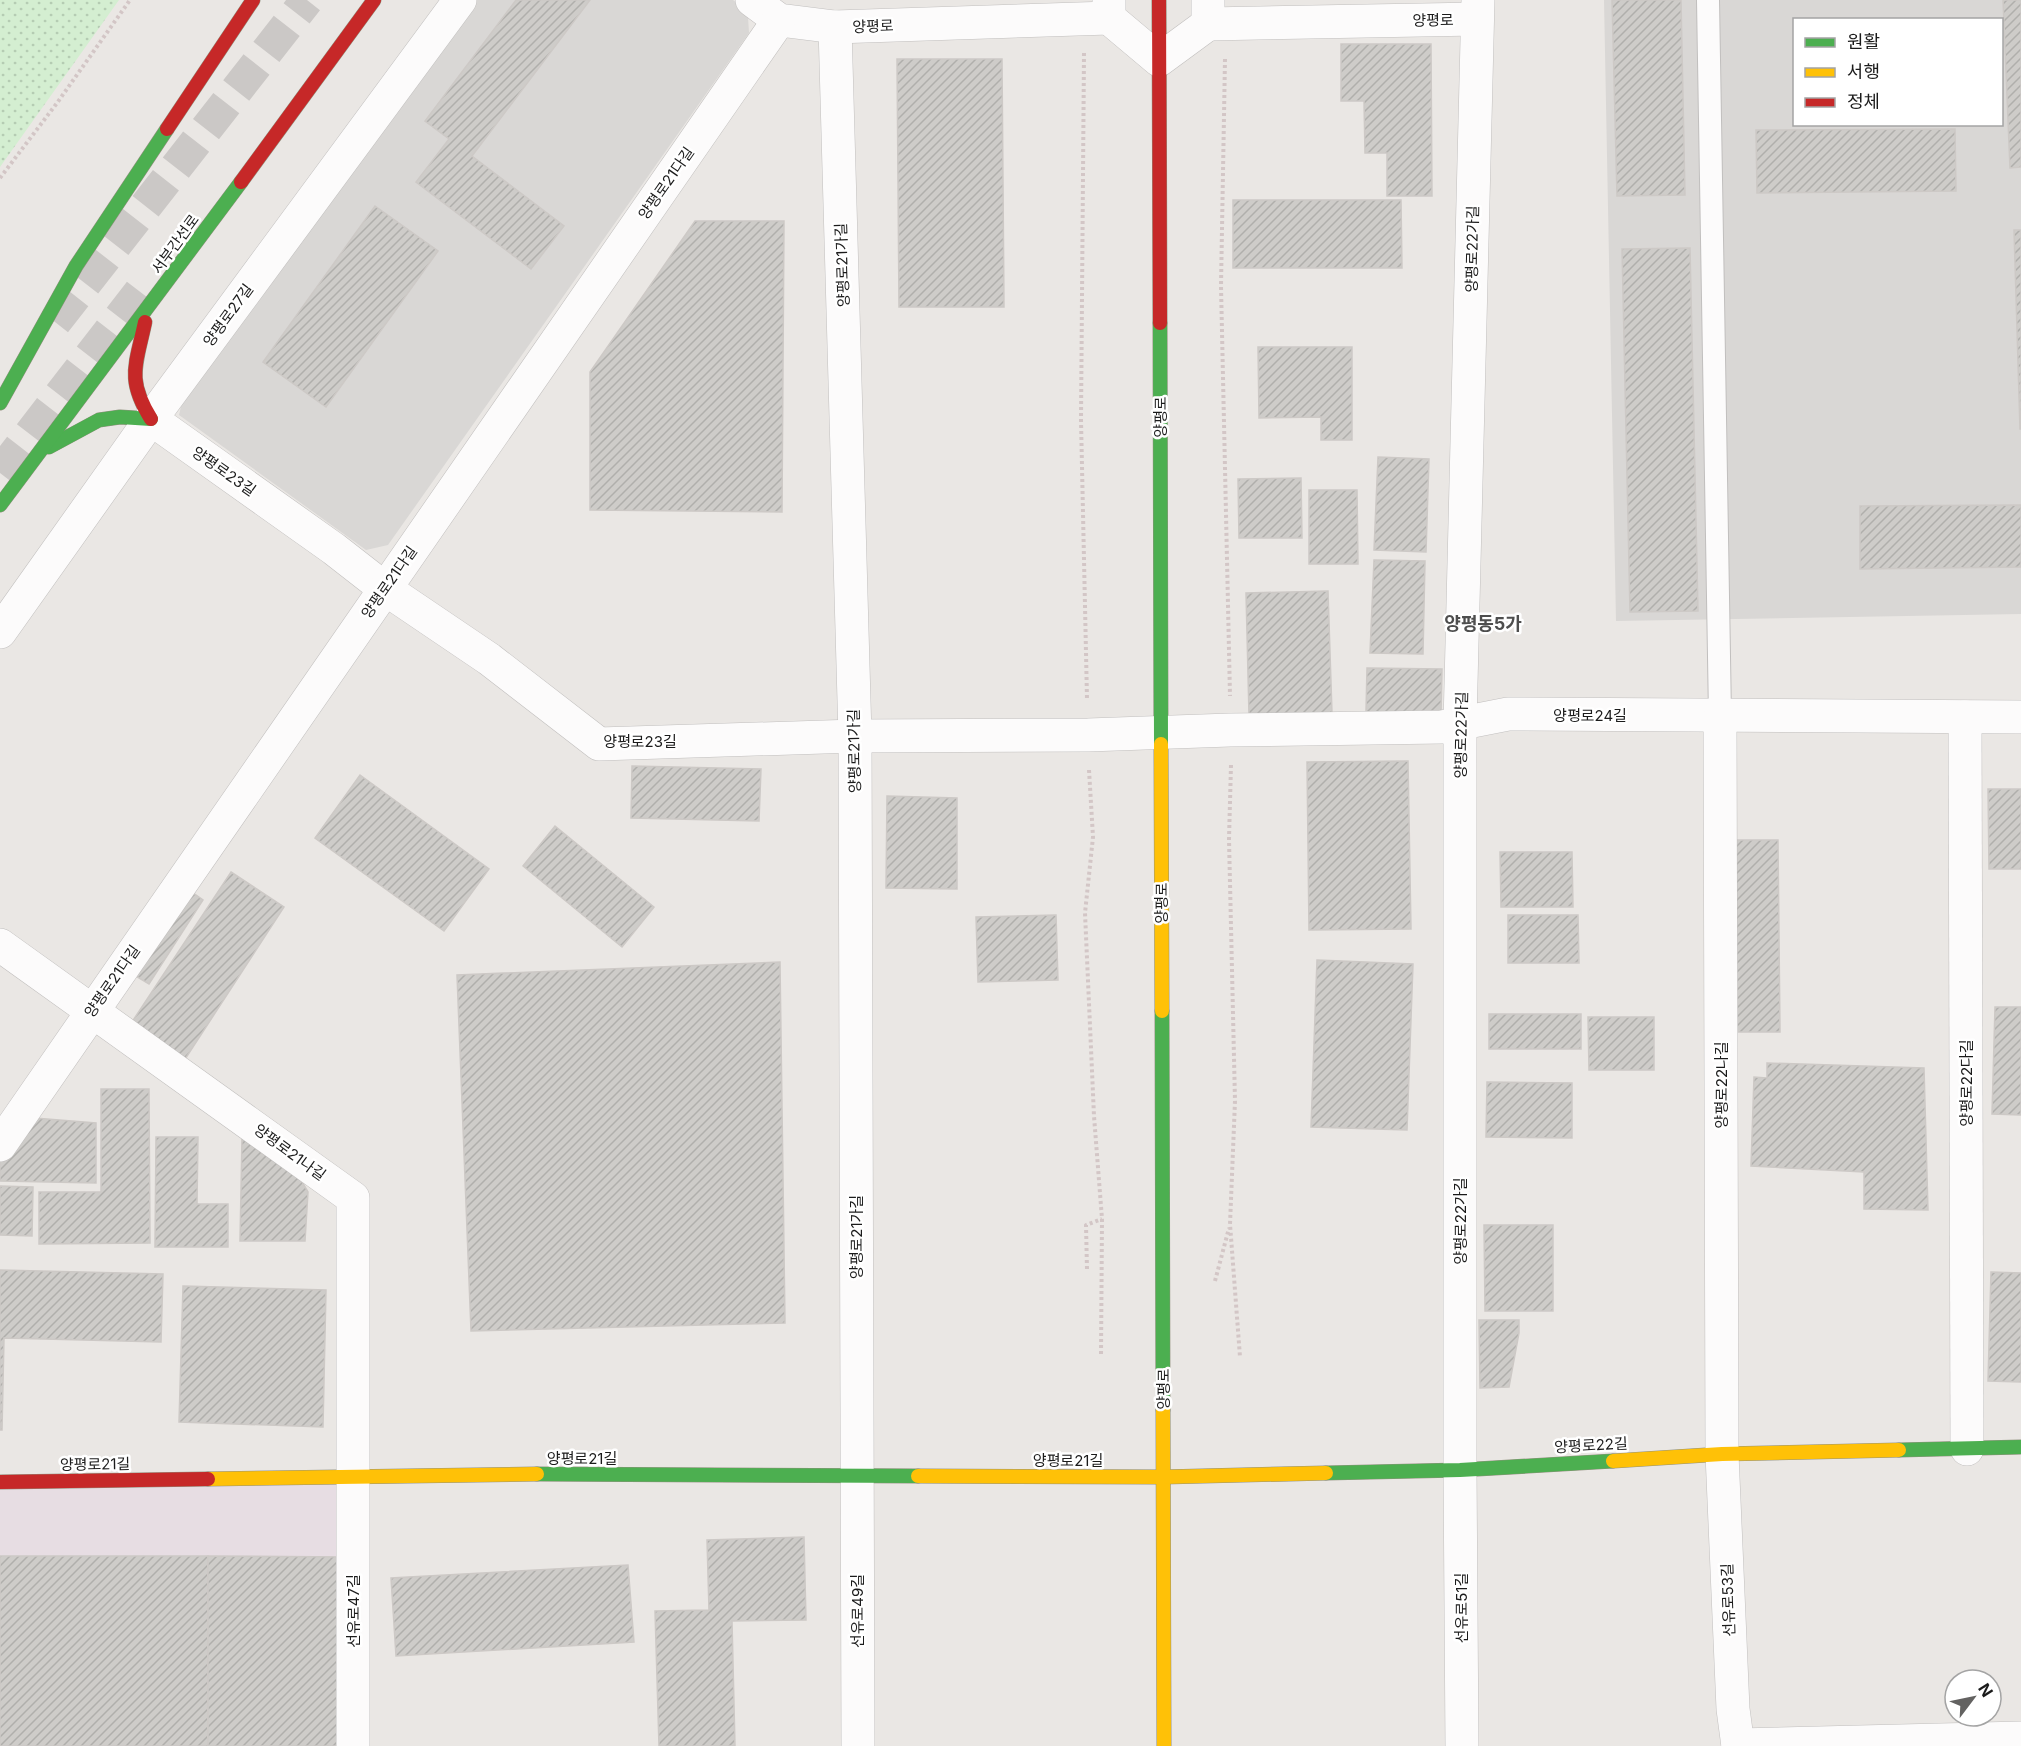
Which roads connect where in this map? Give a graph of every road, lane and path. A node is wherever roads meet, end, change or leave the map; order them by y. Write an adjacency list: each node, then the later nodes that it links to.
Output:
1 (130, 0): 16 (path)
2 (253, 0): 18 (main road)
3 (374, 0): 17 (main road, 서부간선로)
4 (460, 0): 19 (street, 양평로27길)
5 (752, 0): 11 (street, 양평로)
6 (1159, 0): 15 (main road, 양평로)
7 (1708, 0): 26 (lane)
8 (1109, 9): 12 (street, 양평로); 15 (street, 양평로)
9 (1478, 9): 10 (street, 양평로); 29 (street, 양평로22가길)
10 (1208, 12): 15 (street, 양평로)
11 (779, 20): 12 (street, 양평로); 22 (street, 양평로21다길)
12 (836, 27): 31 (street, 양평로21가길)
13 (1084, 47): 24 (path)
14 (1225, 52): 25 (path)
15 (1159, 60): 30 (main road, 양평로)
16 (0, 178)
17 (148, 308): 19 (main road); 20 (main road, 서부간선로)
18 (0, 403)
19 (151, 419): 20 (main road); 22 (street, 양평로23길); 23 (street, 양평로27길)
20 (37, 454): 21 (main road, 서부간선로)
21 (0, 506)
22 (384, 588): 31 (street, 양평로23길); 35 (street, 양평로21다길)
23 (0, 632)
24 (1087, 702)
25 (1231, 707)
26 (1720, 716): 27 (street, 양평로24길); 29 (street, 양평로24길); 45 (street, 양평로22나길)
27 (1965, 717): 28 (street, 양평로24길); 44 (street, 양평로22다길)
28 (2021, 717)
29 (1460, 724): 30 (street, 양평로24길); 46 (street, 양평로22가길)
30 (1161, 734): 31 (street, 양평로23길); 49 (main road, 양평로)
31 (855, 736): 47 (street, 양평로21가길)
32 (1231, 763): 38 (path)
33 (1089, 766): 37 (path)
34 (0, 945): 35 (street, 양평로21나길)
35 (92, 1010): 36 (street, 양평로21다길); 48 (street, 양평로21나길)
36 (0, 1145)
37 (1102, 1219): 39 (path); 41 (path)
38 (1230, 1224): 40 (path); 42 (path)
39 (1087, 1269)
40 (1215, 1281)
41 (1101, 1356)
42 (1240, 1357)
43 (2021, 1447): 44 (main road, 양평로22길)
44 (1967, 1449): 45 (main road, 양평로22길)
45 (1722, 1454): 46 (main road, 양평로22길); 56 (street, 선유로53길)
46 (1460, 1470): 49 (main road, 양평로22길); 55 (street, 선유로51길)
47 (857, 1476): 48 (main road, 양평로21길); 49 (main road, 양평로21길); 53 (street, 선유로49길)
48 (353, 1477): 50 (main road, 양평로21길); 52 (street, 선유로47길)
49 (1163, 1477): 54 (main road, 양평로)
50 (0, 1482)
51 (2021, 1738): 56 (street, 선유로53길)
52 (353, 1746)
53 (858, 1746)
54 (1164, 1746)
55 (1462, 1746)
56 (1738, 1746)

